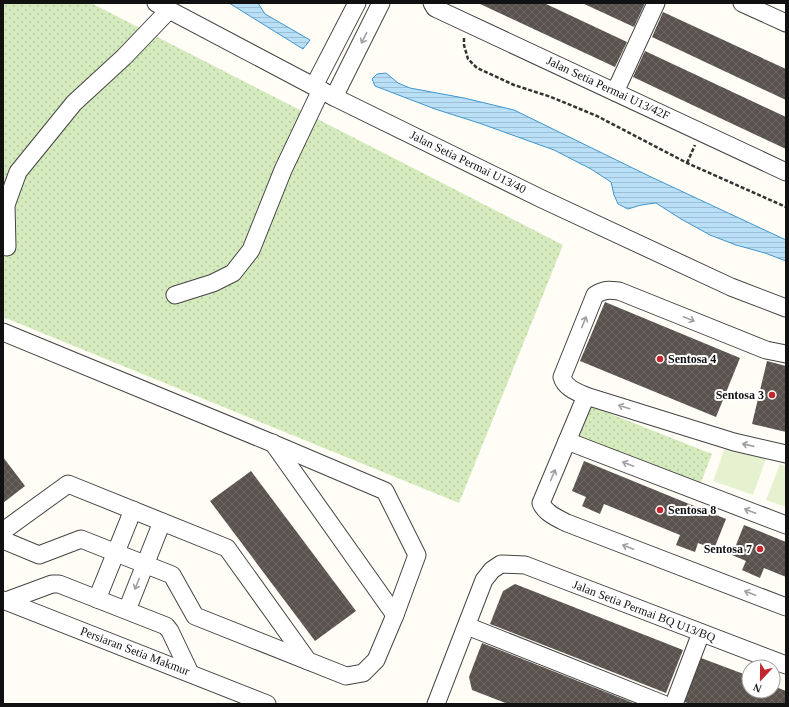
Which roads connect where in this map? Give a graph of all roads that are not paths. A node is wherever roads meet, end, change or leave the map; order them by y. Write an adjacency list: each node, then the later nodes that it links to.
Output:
1 (357, 3): 8 (street)
2 (381, 3): 8 (street, one-way to 8)
3 (432, 3): 9 (street, Jalan Setia Permai U13/42F)
4 (656, 3): 9 (street)
5 (742, 3): 7 (street)
6 (162, 6): 8 (street, Jalan Setia Permai U13/40); 11 (street)
7 (786, 24)
8 (323, 91): 12 (street); 13 (street, Jalan Setia Permai U13/40)
9 (615, 92): 10 (street, Jalan Setia Permai U13/42F)
10 (786, 172)
11 (7, 247)
12 (175, 295)
13 (786, 308)
14 (3, 332): 18 (street)
15 (786, 354): 16 (street, one-way to 15)
16 (586, 396): 17 (street); 19 (street, one-way to 16)
17 (567, 441): 22 (street, one-way to 17); 29 (street, one-way to 17)
18 (272, 443): 31 (street); 31 (street)
19 (786, 454)
20 (133, 510): 21 (street); 23 (street); 25 (street)
21 (162, 522): 26 (street); 34 (street)
22 (786, 525)
23 (3, 531)
24 (3, 540): 25 (street)
25 (116, 552): 26 (street); 27 (street)
26 (145, 564): 30 (street, one-way to 30); 34 (street)
27 (98, 599): 28 (street); 30 (street)
28 (5, 600): 36 (street, Persiaran Setia Makmur)
29 (786, 607)
30 (127, 610): 36 (street)
31 (395, 615): 34 (street)
32 (467, 626): 33 (street, Jalan Setia Permai BQ U13/BQ); 38 (street); 39 (street)
33 (701, 633): 35 (street, Jalan Setia Permai BQ U13/BQ); 40 (street)
34 (308, 661)
35 (786, 665)
36 (190, 673): 37 (street, Persiaran Setia Makmur)
37 (267, 704)
38 (436, 704)
39 (663, 704)
40 (674, 704)

